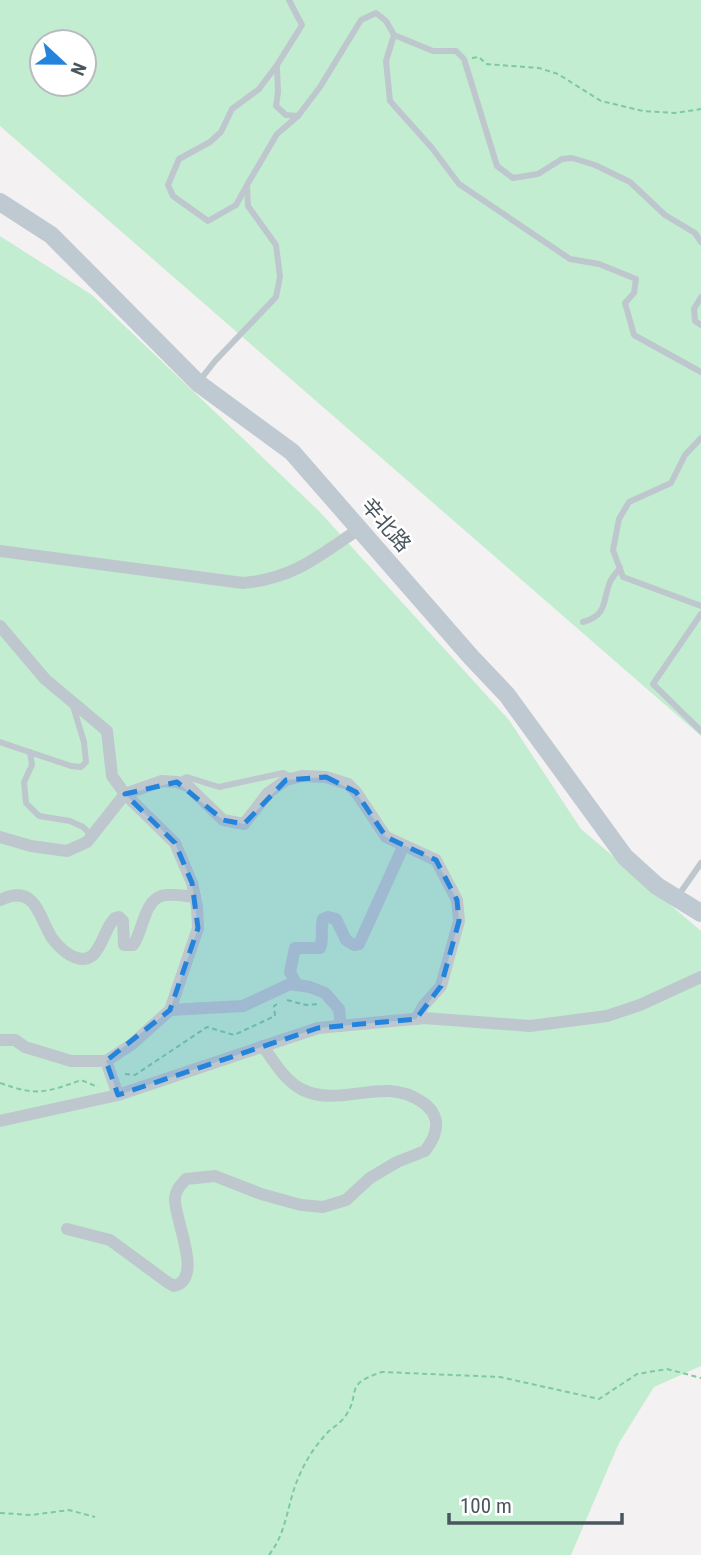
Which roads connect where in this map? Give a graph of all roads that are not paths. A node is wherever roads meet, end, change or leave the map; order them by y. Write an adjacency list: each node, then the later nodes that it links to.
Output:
1 (289, 0): 3 (lane)
2 (394, 35): 4 (lane); 7 (lane); 10 (lane)
3 (277, 65): 4 (lane); 5 (lane)
4 (298, 116): 5 (lane)
5 (247, 185): 11 (lane)
6 (0, 202): 11 (main road, 辛北路)
7 (701, 242)
8 (701, 297): 9 (lane)
9 (701, 325)
10 (701, 372)
11 (198, 383): 13 (main road, 辛北路)
12 (701, 438): 15 (lane)
13 (359, 529): 14 (street); 32 (main road, 辛北路)
14 (0, 551)
15 (620, 568): 16 (lane); 18 (lane)
16 (701, 606)
17 (701, 614): 21 (lane)
18 (583, 622)
19 (0, 626): 20 (street)
20 (73, 705): 23 (lane); 26 (street)
21 (701, 731)
22 (0, 742): 23 (lane)
23 (30, 752): 27 (lane)
24 (295, 778): 25 (lane); 25 (street); 29 (street)
25 (177, 782): 26 (street)
26 (125, 794): 27 (street); 31 (street)
27 (92, 836): 28 (street)
28 (0, 837)
29 (403, 847): 36 (street); 38 (street)
30 (701, 863): 32 (lane)
31 (195, 897): 33 (street); 37 (street)
32 (676, 899): 34 (main road, 辛北路)
33 (0, 900)
34 (701, 913)
35 (701, 977): 38 (street)
36 (297, 985): 37 (street); 39 (street)
37 (170, 1010): 42 (street)
38 (416, 1019): 39 (street)
39 (341, 1026): 41 (street)
40 (0, 1040): 42 (street)
41 (263, 1046): 42 (street); 44 (street)
42 (112, 1078): 43 (street)
43 (0, 1121)
44 (67, 1229)

